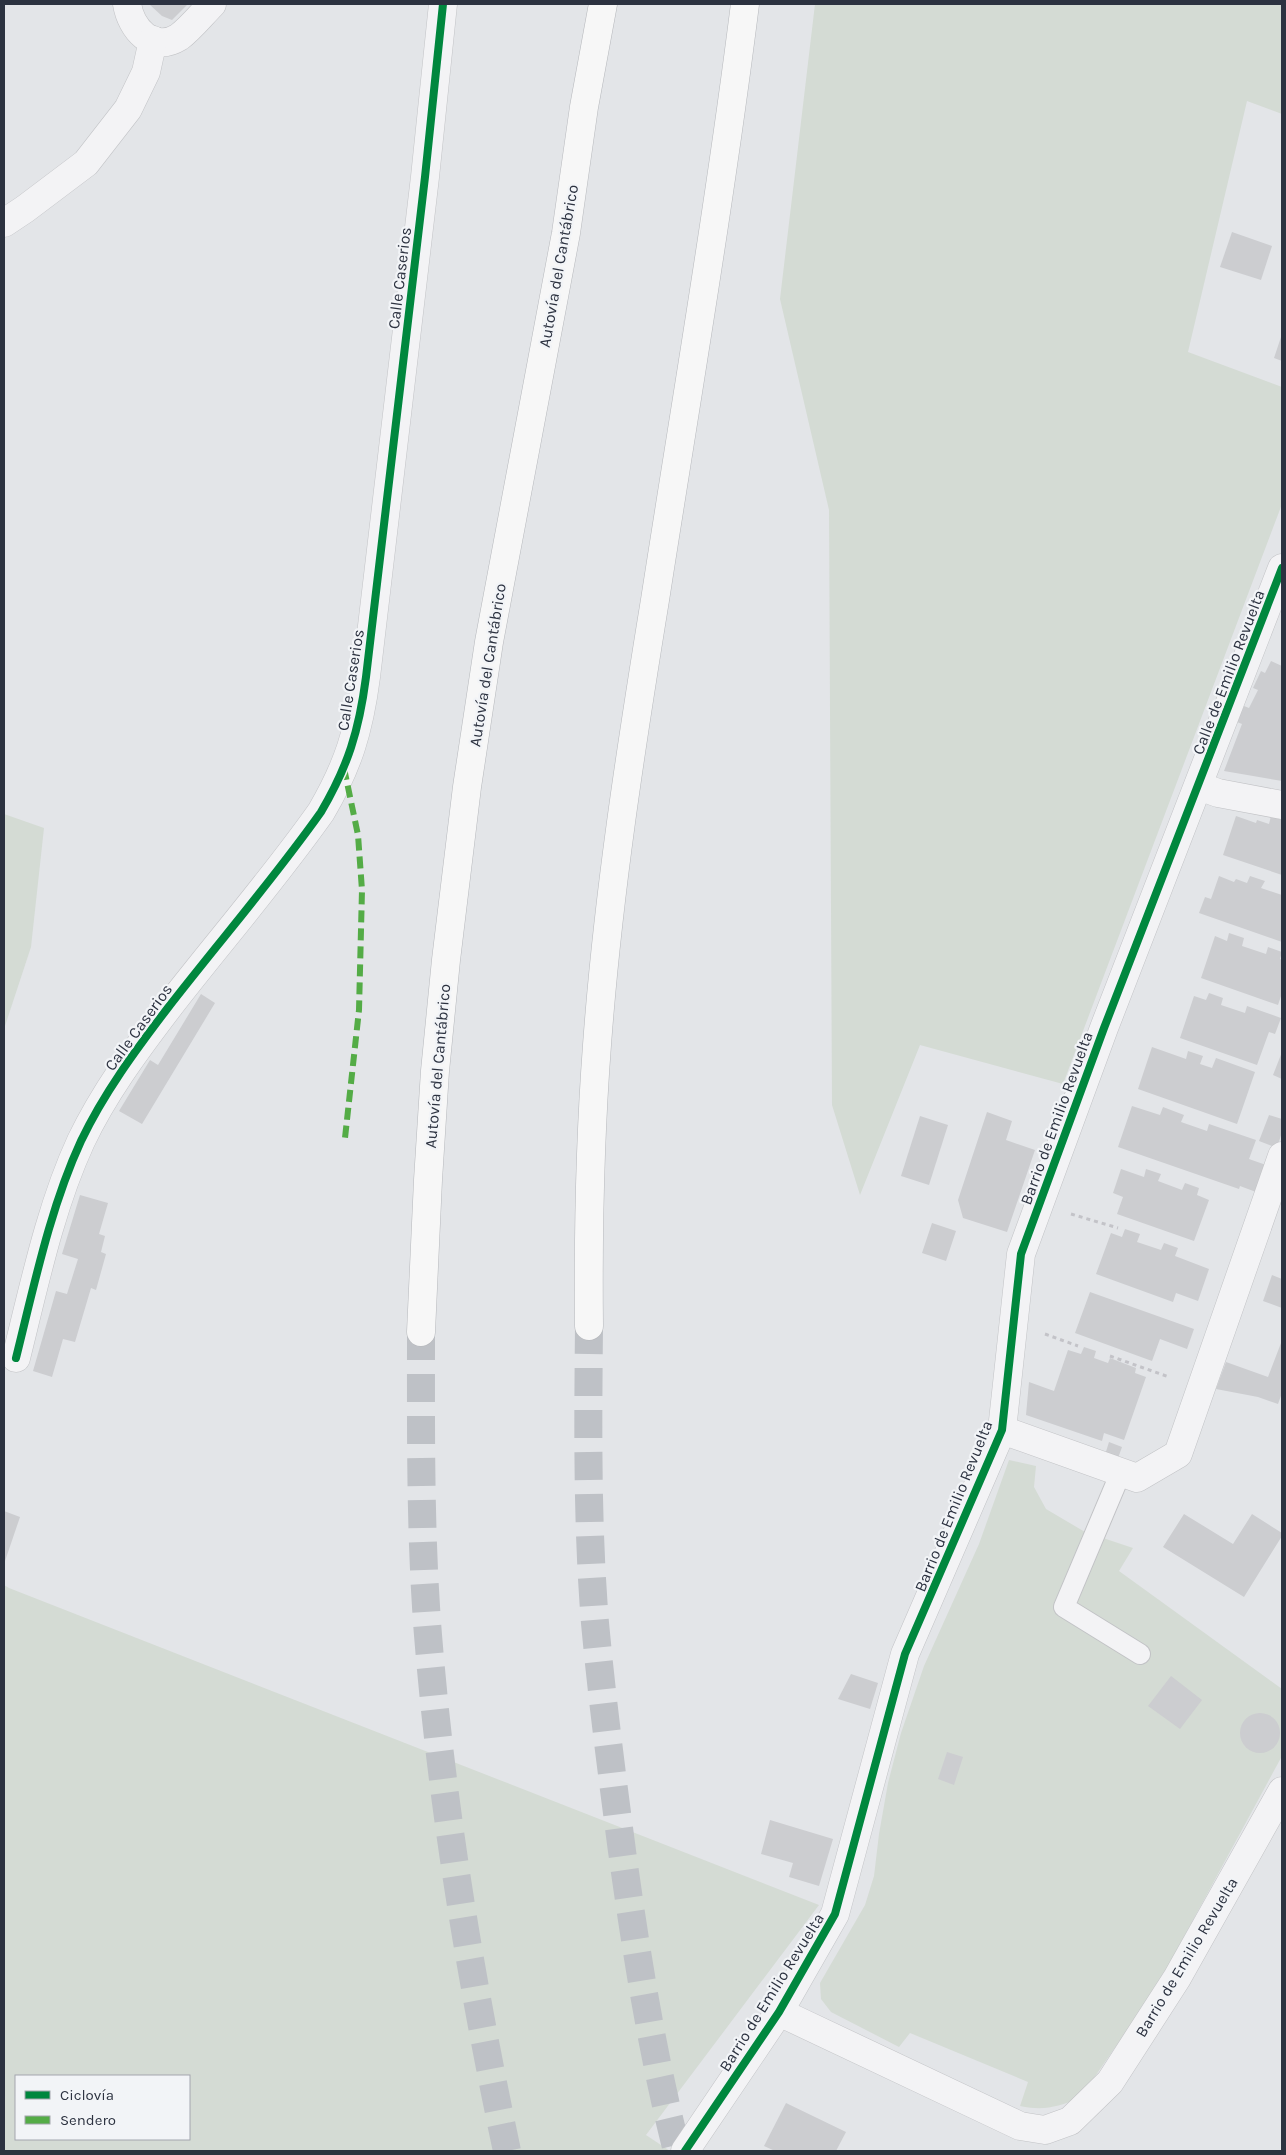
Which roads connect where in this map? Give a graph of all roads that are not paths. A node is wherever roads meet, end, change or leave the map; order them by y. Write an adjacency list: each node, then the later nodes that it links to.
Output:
1 (126, 4): 7 (street)
2 (212, 4): 7 (street)
3 (443, 4): 16 (street, Calle Caserios)
4 (591, 4): 8 (highway)
5 (603, 4): 8 (highway, Autovía del Cantábrico)
6 (745, 4): 14 (highway)
7 (153, 40): 9 (street)
8 (584, 107): 15 (highway, Autovía del Cantábrico)
9 (4, 223)
10 (1282, 568): 11 (street, Calle de Emilio Revuelta)
11 (1198, 786): 12 (street); 17 (street, Barrio de Emilio Revuelta)
12 (1282, 805)
13 (1282, 1156): 18 (street, Barrio de Emilio Revuelta)
14 (589, 1326)
15 (421, 1332)
16 (16, 1358)
17 (1002, 1430): 18 (street, Barrio de Emilio Revuelta); 21 (street, Barrio de Emilio Revuelta)
18 (1121, 1472): 19 (lane)
19 (1140, 1654)
20 (1282, 1791): 21 (street, Barrio de Emilio Revuelta)
21 (778, 2012): 22 (street, Barrio de Emilio Revuelta)
22 (685, 2151)

